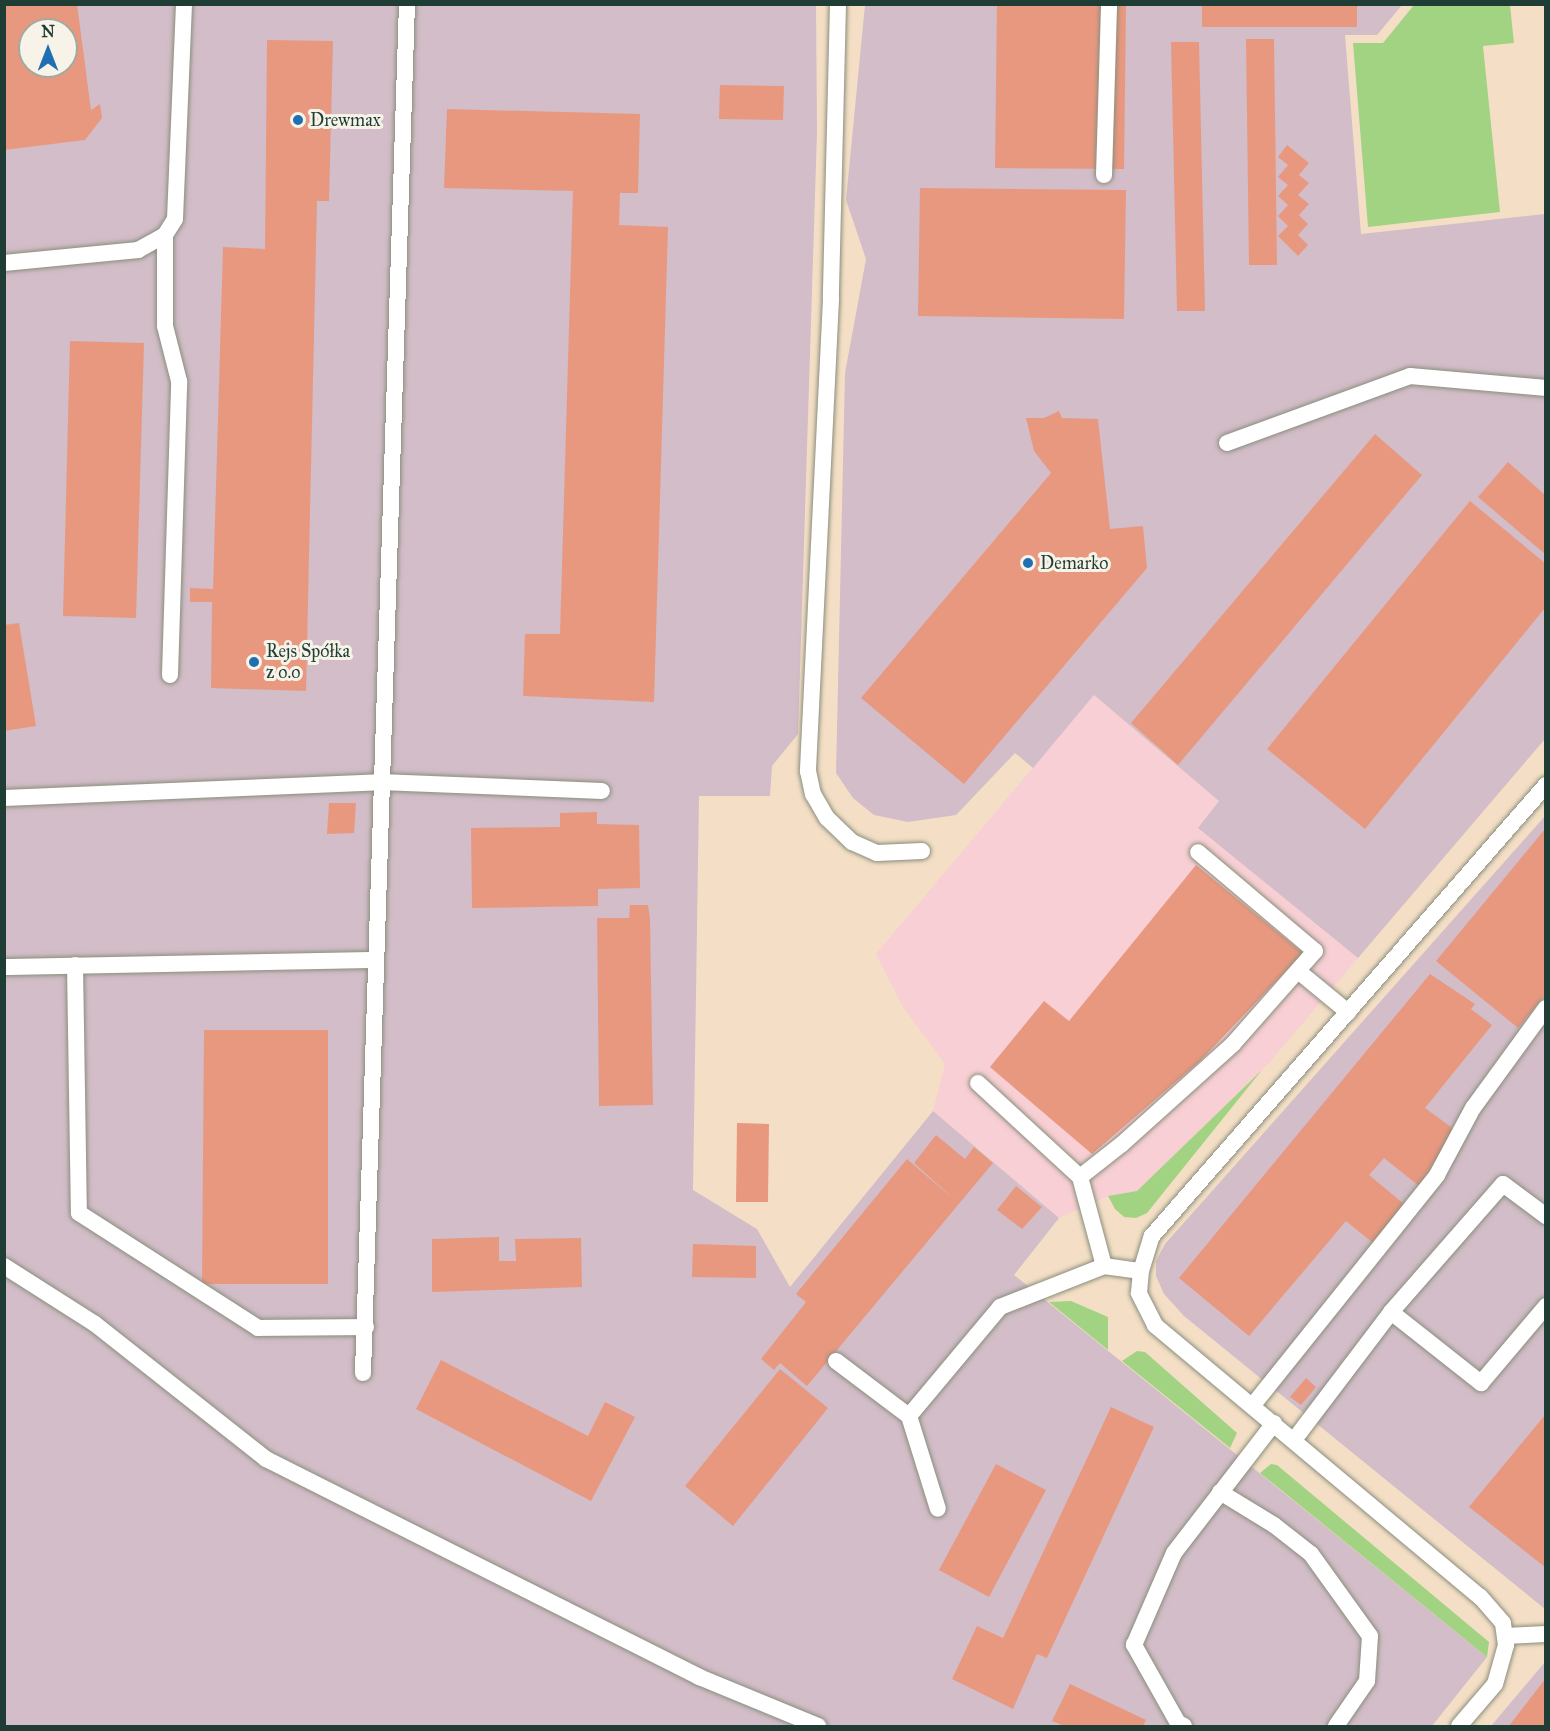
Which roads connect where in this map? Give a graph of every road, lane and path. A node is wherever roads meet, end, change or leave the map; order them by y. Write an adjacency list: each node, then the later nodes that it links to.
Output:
1 (184, 4): 6 (lane)
2 (406, 4): 11 (lane)
3 (838, 4): 15 (lane)
4 (1109, 4): 5 (lane)
5 (1104, 175)
6 (165, 235): 7 (lane); 10 (lane)
7 (4, 262)
8 (1545, 388): 9 (lane)
9 (1227, 443)
10 (170, 675)
11 (380, 782): 13 (lane); 14 (lane); 17 (lane)
12 (1545, 785): 22 (lane)
13 (602, 791)
14 (4, 798)
15 (922, 850)
16 (1198, 852): 20 (lane)
17 (375, 960): 18 (lane); 31 (lane)
18 (75, 965): 19 (lane); 31 (lane)
19 (4, 967)
20 (1298, 971): 22 (lane); 24 (lane)
21 (1545, 1008): 34 (lane)
22 (1348, 1011): 28 (lane)
23 (978, 1083): 24 (lane)
24 (1080, 1177): 27 (lane)
25 (1545, 1216): 30 (lane)
26 (4, 1266): 42 (lane)
27 (1104, 1266): 28 (lane); 35 (lane)
28 (1141, 1271): 34 (lane)
29 (1545, 1306): 30 (lane)
30 (1391, 1312): 37 (lane)
31 (366, 1327): 33 (lane)
32 (836, 1360): 35 (lane)
33 (363, 1373)
34 (1253, 1405): 36 (lane)
35 (909, 1416): 39 (lane)
36 (1274, 1423): 37 (lane); 38 (lane)
37 (1294, 1440): 41 (lane)
38 (1220, 1492): 43 (lane); 44 (lane)
39 (938, 1509)
40 (1545, 1633): 41 (lane)
41 (1505, 1636): 45 (lane)
42 (818, 1726)
43 (1184, 1726)
44 (1336, 1726)
45 (1459, 1726)

